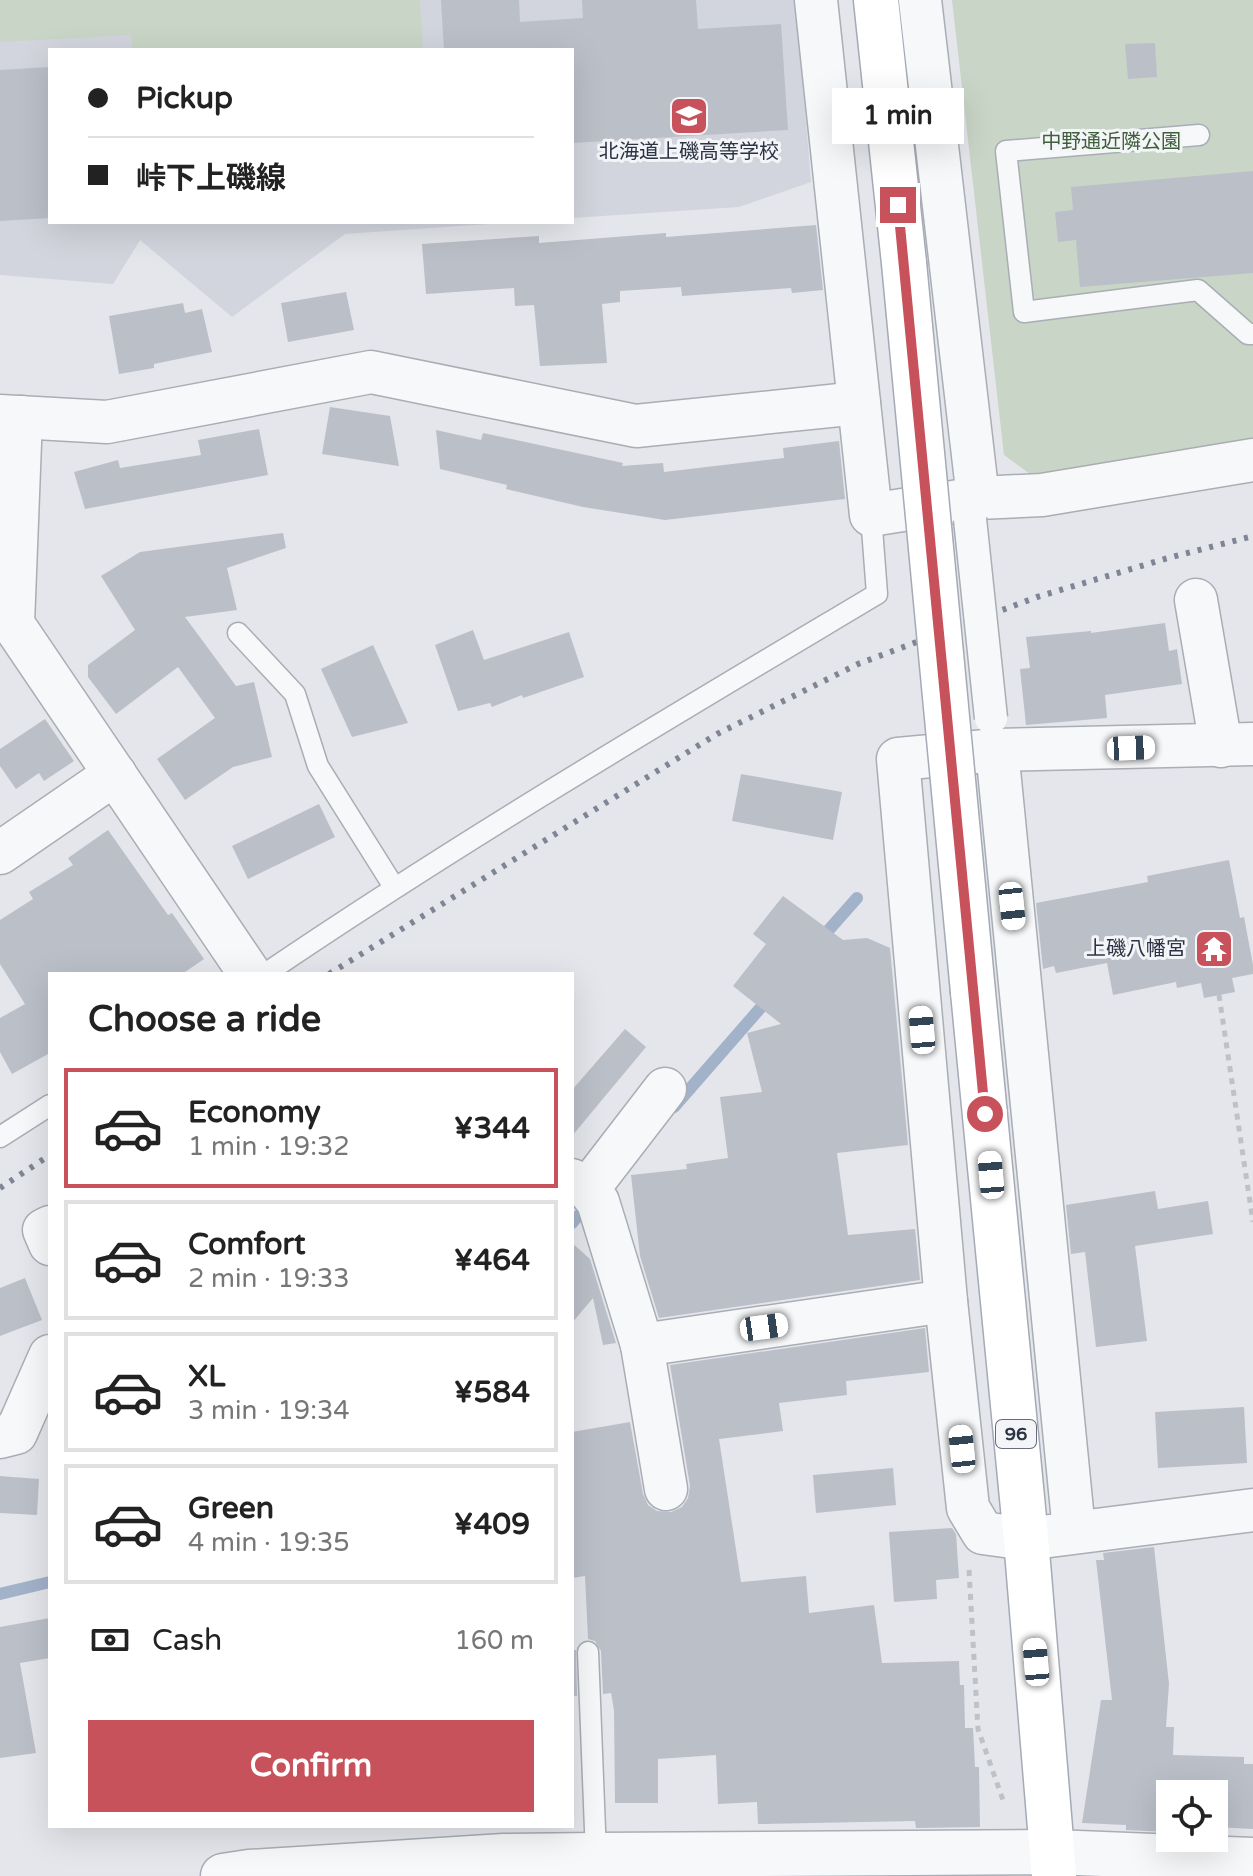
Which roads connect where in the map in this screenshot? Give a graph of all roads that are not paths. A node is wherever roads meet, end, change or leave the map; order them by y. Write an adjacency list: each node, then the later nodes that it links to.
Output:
1 (816, 0): 6 (street)
2 (876, 0): 30 (main road, 96, bridge)
3 (920, 0): 9 (street)
4 (1199, 135): 5 (lane)
5 (1253, 334)
6 (859, 403): 7 (street); 10 (street)
7 (10, 417): 15 (street)
8 (1253, 460): 9 (street)
9 (974, 509): 10 (street); 13 (street, bridge)
10 (871, 515): 17 (lane)
11 (1196, 600): 14 (street)
12 (238, 633): 17 (lane)
13 (994, 734): 14 (street); 23 (street); 29 (street)
14 (1237, 745)
15 (115, 774): 16 (street); 18 (street)
16 (0, 853)
17 (394, 887): 18 (lane)
18 (248, 972)
19 (665, 1089): 22 (street)
20 (48, 1106): 21 (lane)
21 (0, 1137)
22 (580, 1184): 24 (street)
23 (946, 1301): 24 (street); 30 (street)
24 (642, 1345): 27 (street)
25 (48, 1361): 26 (street)
26 (0, 1437)
27 (666, 1489)
28 (1253, 1510): 29 (street)
29 (1074, 1531): 30 (street)
30 (1026, 1539): 34 (main road, 96)
31 (588, 1652): 32 (lane)
32 (596, 1855): 34 (street); 35 (street)
33 (1253, 1860): 34 (street)
34 (1054, 1864)
35 (505, 1866): 36 (street)
36 (223, 1876)

